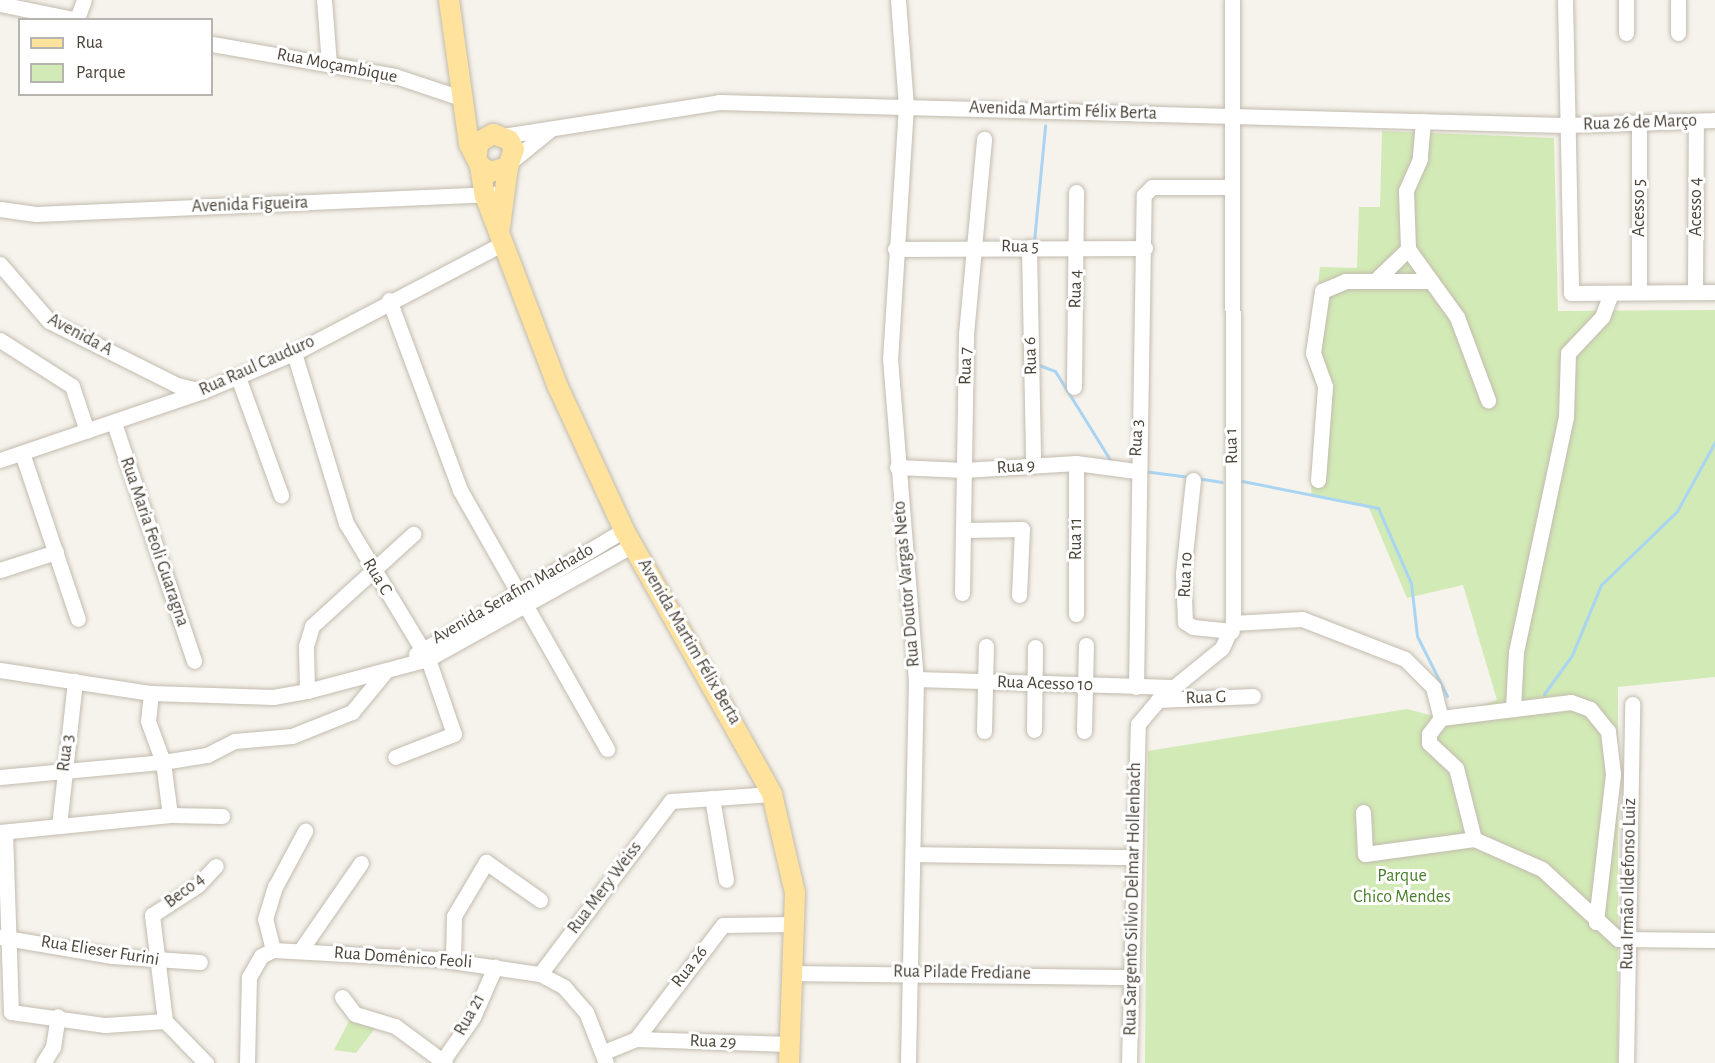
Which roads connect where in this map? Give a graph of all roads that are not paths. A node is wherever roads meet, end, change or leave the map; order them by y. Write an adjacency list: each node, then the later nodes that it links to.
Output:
1 (84, 0): 11 (street)
2 (324, 0): 15 (street)
3 (449, 0): 16 (main road, Avenida Martim Félix Berta)
4 (898, 0): 17 (street, Rua Doutor Vargas Neto)
5 (1232, 0): 18 (street, Rua 1)
6 (1565, 0): 24 (street)
7 (1626, 0): 12 (street)
8 (1678, 0): 13 (street)
9 (0, 4): 10 (street)
10 (73, 18)
11 (78, 18)
12 (1626, 33)
13 (1678, 33)
14 (213, 44): 15 (street, Rua Moçambique)
15 (328, 63): 16 (street, Rua Moçambique)
16 (461, 101): 25 (main road); 27 (main road, Avenida Martim Félix Berta)
17 (906, 106): 18 (street, Avenida Martim Félix Berta); 22 (street, Avenida Martim Félix Berta); 38 (street, Rua Doutor Vargas Neto)
18 (1232, 117): 20 (street, Avenida Martim Félix Berta); 29 (street, Rua 1)
19 (1715, 120): 21 (street, Rua 26 de Março)
20 (1424, 121): 24 (street, Avenida Martim Félix Berta); 39 (street)
21 (1696, 121): 23 (street, Rua 26 de Março); 44 (street, Acesso 4)
22 (561, 123): 25 (street, Avenida Martim Félix Berta); 28 (street, Avenida Martim Félix Berta)
23 (1639, 124): 24 (street, Rua 26 de Março); 43 (street, Acesso 5)
24 (1566, 125): 46 (street)
25 (496, 135): 27 (main road); 28 (main road)
26 (984, 139): 34 (street, Rua 7)
27 (478, 162): 28 (main road); 31 (main road, Avenida Martim Félix Berta)
28 (511, 163): 31 (main road, Avenida Martim Félix Berta)
29 (1231, 187): 37 (street, Rua 3); 78 (street, Rua 1)
30 (1076, 192): 36 (street, Rua 4)
31 (493, 194): 32 (street, Avenida Figueira); 33 (main road, Avenida Martim Félix Berta)
32 (0, 209)
33 (501, 242): 47 (street, Rua Raul Cauduro); 68 (main road, Avenida Martim Félix Berta)
34 (977, 246): 35 (street, Rua 5); 38 (street, Rua 5); 61 (street, Rua 7)
35 (1029, 247): 36 (street, Rua 5); 59 (street, Rua 6)
36 (1077, 248): 37 (street, Rua 5); 51 (street, Rua 4)
37 (1145, 248): 62 (street, Rua 3)
38 (895, 249): 60 (street, Rua Doutor Vargas Neto)
39 (1408, 249): 41 (street); 42 (street)
40 (0, 264): 52 (street, Avenida A)
41 (1378, 278): 42 (street); 64 (street)
42 (1430, 281): 53 (street)
43 (1639, 292): 44 (street); 46 (street)
44 (1695, 292): 45 (street)
45 (1715, 292)
46 (1611, 293): 98 (street)
47 (388, 300): 49 (street, Rua Raul Cauduro); 72 (street)
48 (0, 340): 55 (street)
49 (294, 353): 50 (street, Rua Raul Cauduro); 71 (street, Rua C)
50 (238, 377): 52 (street, Rua Raul Cauduro); 65 (street)
51 (1074, 387)
52 (180, 392): 54 (street, Rua Raul Cauduro)
53 (1488, 399)
54 (114, 423): 55 (street, Rua Raul Cauduro); 83 (street, Rua Maria Feoli Guaragna)
55 (87, 431): 56 (street, Rua Raul Cauduro)
56 (22, 453): 57 (street, Rua Raul Cauduro); 69 (street)
57 (0, 460)
58 (1076, 463): 59 (street, Rua 9); 62 (street, Rua 9); 76 (street, Rua 11)
59 (1033, 465): 61 (street, Rua 9)
60 (897, 467): 61 (street, Rua 9); 86 (street, Rua Doutor Vargas Neto)
61 (964, 471): 66 (street, Rua 7)
62 (1135, 471): 91 (street, Rua 3)
63 (1193, 480): 78 (street, Rua 10)
64 (1318, 480)
65 (281, 495)
66 (965, 530): 73 (street, Rua 7); 74 (street)
67 (413, 534): 71 (street)
68 (628, 537): 72 (street, Avenida Serafim Machado); 75 (street, Avenida Serafim Machado); 108 (main road, Avenida Martim Félix Berta)
69 (56, 552): 70 (street); 77 (street)
70 (0, 570)
71 (372, 570): 82 (street, Rua C); 93 (street)
72 (516, 590): 75 (street); 82 (street, Avenida Serafim Machado)
73 (962, 593)
74 (1019, 595)
75 (525, 604): 82 (street, Avenida Serafim Machado); 103 (street)
76 (1076, 614)
77 (78, 619)
78 (1232, 627): 92 (street); 99 (street)
79 (1086, 645): 90 (street)
80 (986, 646): 88 (street)
81 (1035, 646): 89 (street)
82 (424, 653): 85 (street, Avenida Serafim Machado); 104 (street, Rua C)
83 (194, 661)
84 (0, 670): 87 (street, Avenida Serafim Machado)
85 (385, 672): 93 (street, Avenida Serafim Machado); 105 (street)
86 (916, 680): 88 (street, Rua Acesso 10); 117 (street, Rua Doutor Vargas Neto)
87 (75, 681): 94 (street, Avenida Serafim Machado); 106 (street, Rua 3)
88 (985, 682): 89 (street, Rua Acesso 10); 101 (street)
89 (1035, 684): 90 (street, Rua Acesso 10); 100 (street)
90 (1085, 685): 91 (street, Rua Acesso 10); 102 (street)
91 (1136, 687): 92 (street, Rua Acesso 10)
92 (1173, 687): 96 (street)
93 (307, 691): 94 (street, Avenida Serafim Machado)
94 (151, 693): 105 (street)
95 (1254, 696): 96 (street, Rua G)
96 (1158, 700): 118 (street, Rua Sargento Silvio Delmar Hollenbach)
97 (1632, 704): 126 (street, Rua Irmão Ildefonso Luiz)
98 (1513, 709): 99 (street); 123 (street)
99 (1441, 718): 116 (street)
100 (1034, 730)
101 (984, 731)
102 (1084, 731)
103 (607, 749)
104 (395, 757)
105 (163, 762): 106 (street); 111 (street)
106 (63, 773): 107 (street); 113 (street, Rua 3)
107 (0, 777)
108 (772, 794): 109 (street); 124 (main road, Avenida Martim Félix Berta)
109 (712, 798): 121 (street); 136 (street, Rua Mery Weiss)
110 (1363, 812): 116 (street)
111 (170, 815): 112 (street); 113 (street)
112 (222, 816)
113 (59, 826): 115 (street)
114 (305, 831): 128 (street)
115 (3, 832): 125 (street)
116 (1474, 838): 123 (street)
117 (914, 854): 118 (street); 134 (street, Rua Doutor Vargas Neto)
118 (1133, 856): 137 (street, Rua Sargento Silvio Delmar Hollenbach)
119 (362, 863): 129 (street)
120 (216, 866): 130 (street, Beco 4)
121 (726, 880)
122 (540, 900): 131 (street)
123 (1596, 922): 126 (street)
124 (794, 924): 135 (main road, Avenida Martim Félix Berta); 141 (street, Rua 26)
125 (6, 937): 130 (street, Rua Elieser Furini); 139 (street)
126 (1627, 940): 127 (street); 150 (street, Rua Irmão Ildefonso Luiz)
127 (1715, 940)
128 (273, 950): 129 (street, Rua Domênico Feoli); 147 (street)
129 (300, 951): 131 (street, Rua Domênico Feoli)
130 (160, 961): 132 (street, Rua Elieser Furini); 140 (street, Beco 4)
131 (453, 961): 133 (street, Rua Domênico Feoli)
132 (200, 962)
133 (495, 967): 136 (street, Rua Domênico Feoli); 144 (street, Rua 21)
134 (911, 971): 135 (street, Rua Pilade Frediane); 137 (street, Rua Pilade Frediane); 148 (street, Rua Doutor Vargas Neto)
135 (793, 972): 142 (main road, Avenida Martim Félix Berta)
136 (540, 974): 143 (street, Rua Domênico Feoli)
137 (1131, 977): 149 (street, Rua Sargento Silvio Delmar Hollenbach)
138 (342, 997): 144 (street)
139 (58, 1016): 140 (street); 145 (street)
140 (165, 1021): 146 (street)
141 (636, 1039): 142 (street, Rua 29); 143 (street)
142 (790, 1054)
143 (605, 1058)
144 (443, 1062)
145 (44, 1063)
146 (206, 1063)
147 (247, 1063)
148 (908, 1063)
149 (1129, 1063)
150 (1626, 1063)

